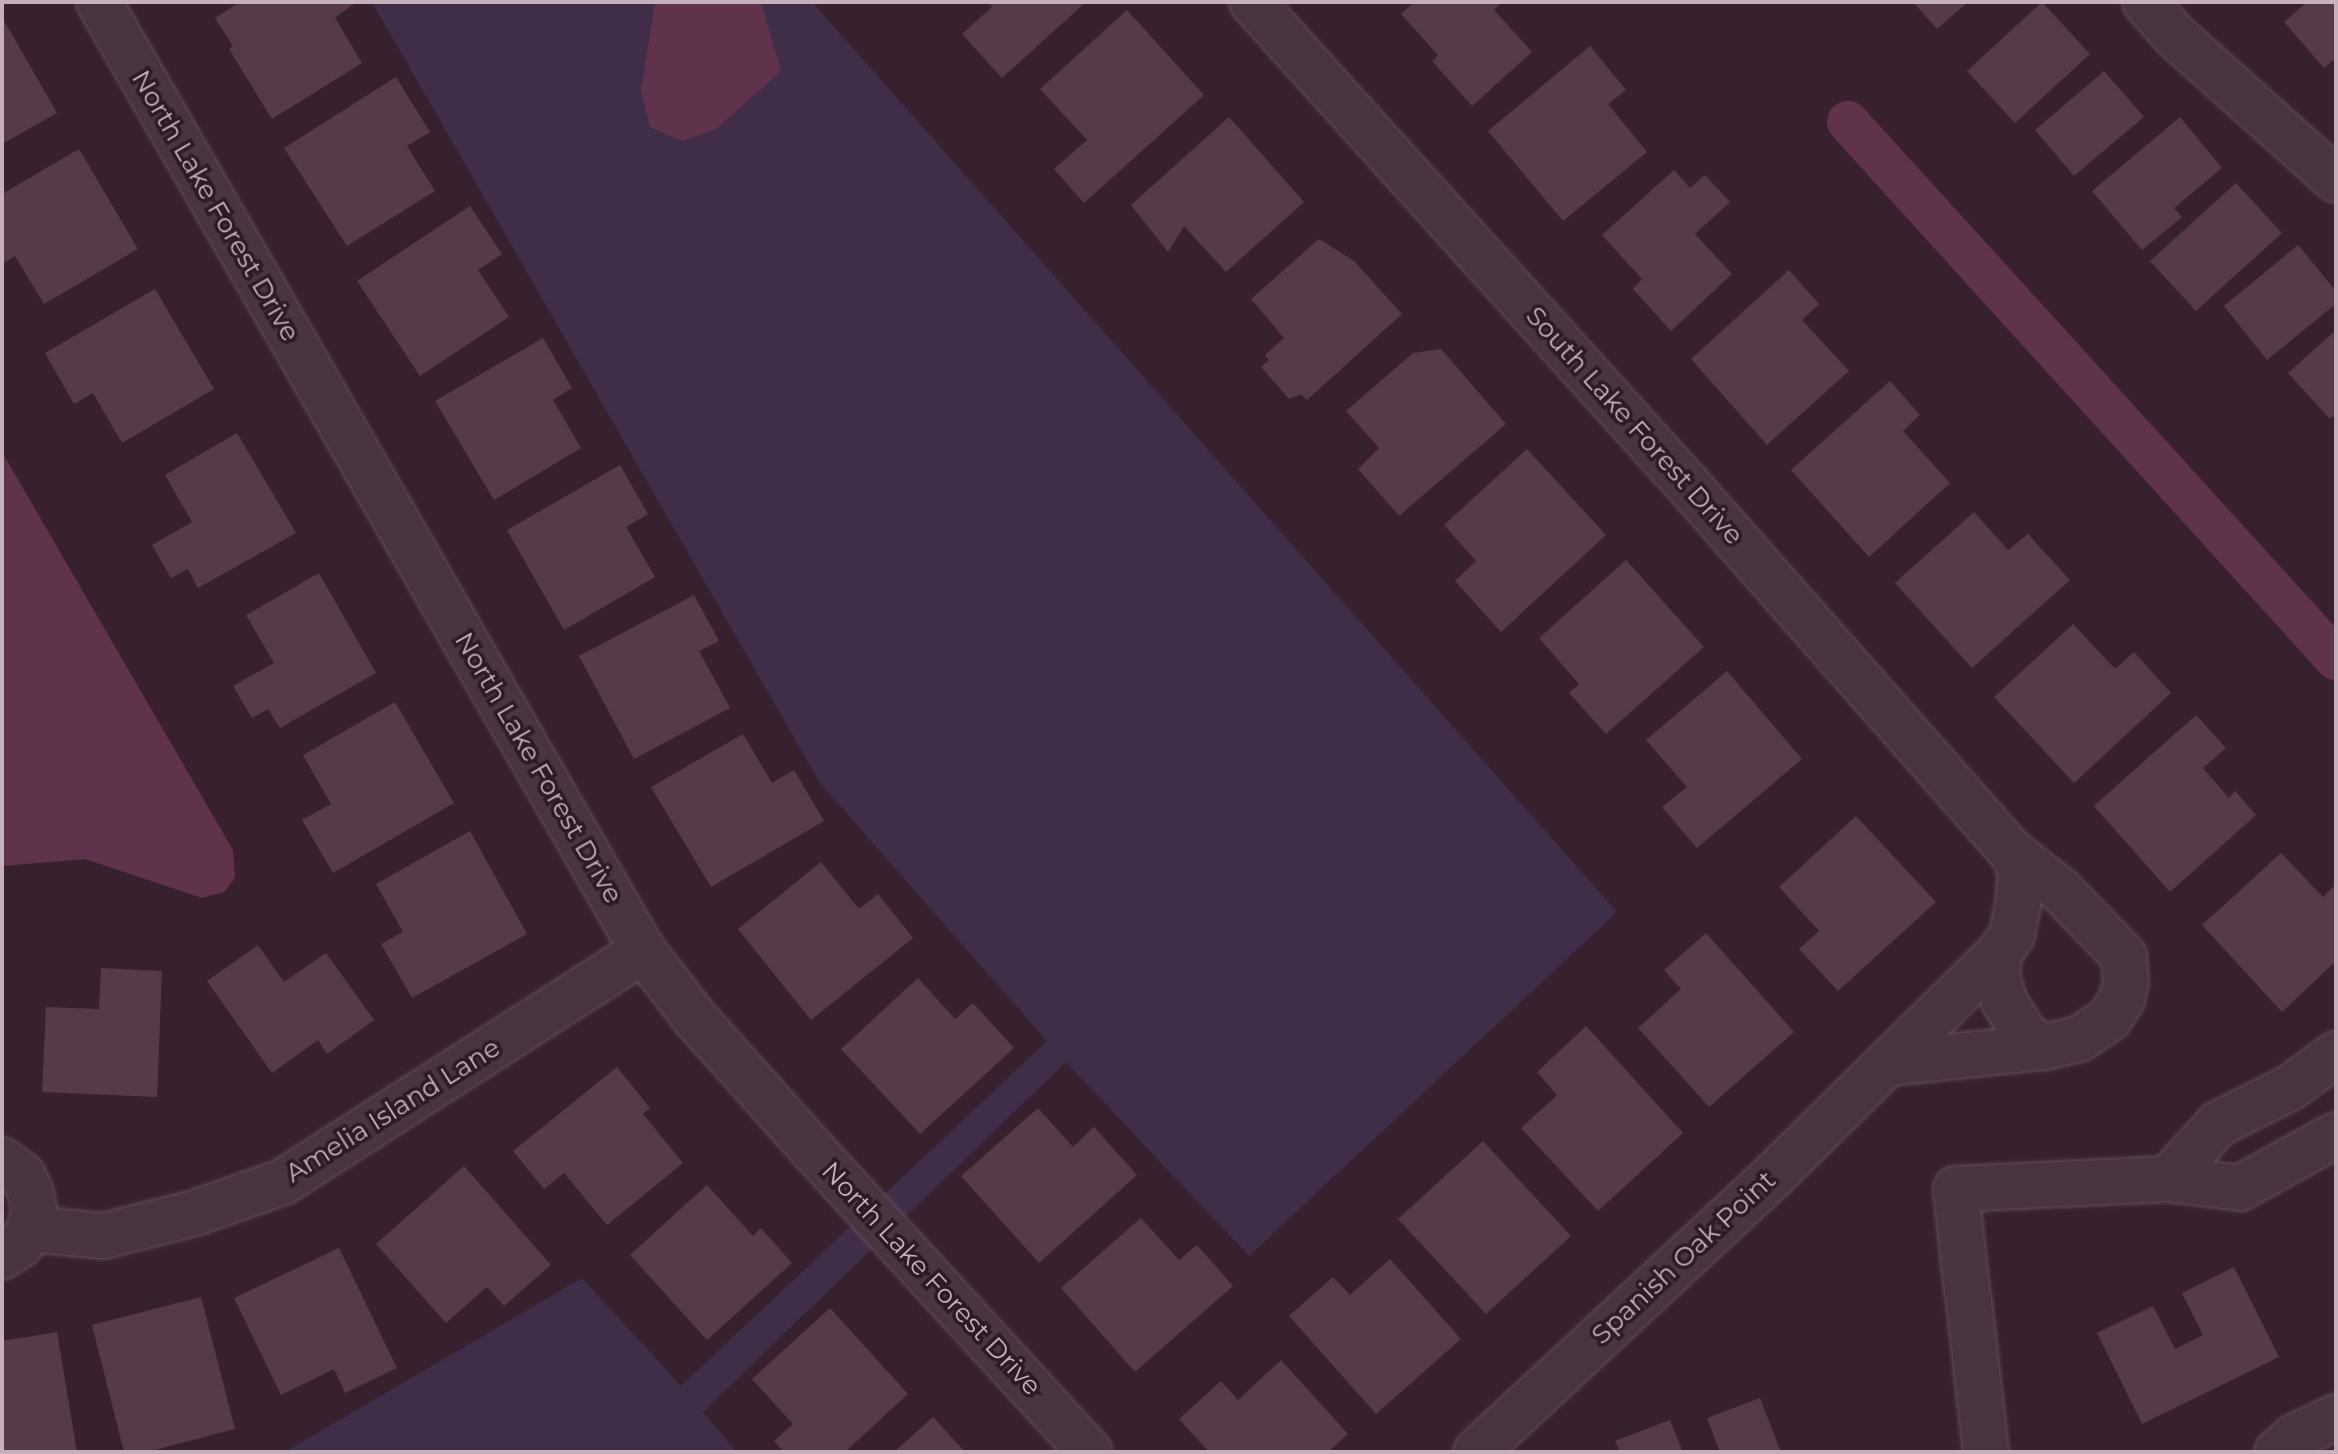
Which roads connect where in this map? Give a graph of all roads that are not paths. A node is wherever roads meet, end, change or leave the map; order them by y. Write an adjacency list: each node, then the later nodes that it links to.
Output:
1 (99, 2): 6 (street, North Lake Forest Drive)
2 (1252, 2): 5 (street, South Lake Forest Drive)
3 (2145, 2): 4 (street)
4 (2336, 180)
5 (2013, 853): 7 (street, Spanish Oak Point); 8 (street)
6 (643, 951): 14 (street, Amelia Island Lane); 16 (street, North Lake Forest Drive)
7 (1999, 953): 8 (street, Spanish Oak Point); 10 (street, Spanish Oak Point)
8 (2043, 1047): 10 (street)
9 (2336, 1054): 13 (street)
10 (1890, 1063): 17 (street, Spanish Oak Point)
11 (2336, 1135): 13 (street)
12 (2, 1160): 14 (street, Amelia Island Lane)
13 (2168, 1179): 18 (street)
14 (16, 1243)
15 (2336, 1417): 19 (street)
16 (1090, 1452)
17 (1476, 1452)
18 (1986, 1452)
19 (2277, 1452)

